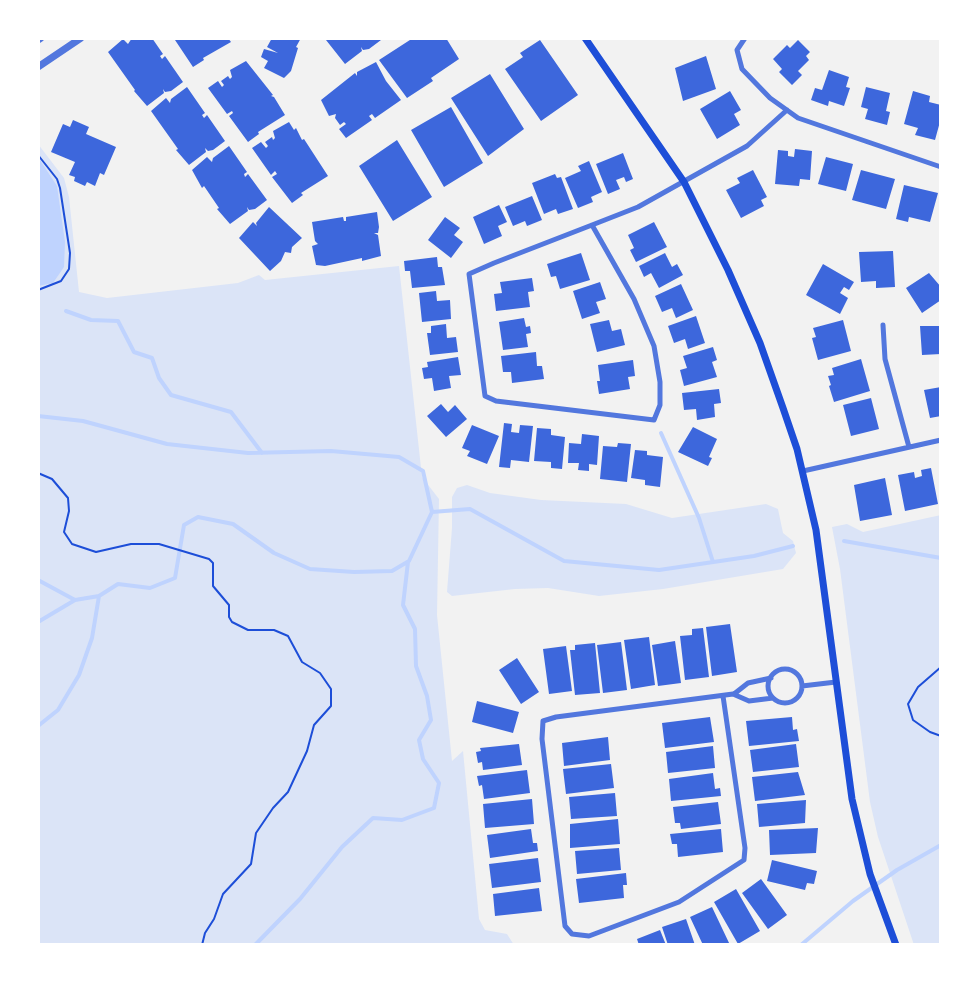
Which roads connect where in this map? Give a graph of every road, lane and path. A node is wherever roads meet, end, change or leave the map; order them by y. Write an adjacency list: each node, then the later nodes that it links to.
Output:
1 (81, 38): 4 (street)
2 (585, 38): 8 (main road)
3 (745, 38): 5 (street)
4 (38, 67)
5 (787, 110): 7 (street); 8 (street)
6 (38, 155): 10 (path)
7 (941, 167)
8 (684, 182): 9 (street); 14 (main road)
9 (592, 225): 9 (street)
10 (38, 290)
11 (883, 325): 13 (street)
12 (941, 440): 13 (street)
13 (909, 447): 14 (street)
14 (803, 471): 18 (main road)
15 (38, 473): 24 (path)
16 (941, 667): 23 (path)
17 (771, 678): 19 (street); 20 (street); 22 (street)
18 (836, 682): 19 (street); 25 (main road)
19 (802, 686): 22 (street)
20 (733, 694): 21 (street); 22 (street)
21 (723, 696): 21 (street)
22 (773, 698)
23 (941, 736)
24 (202, 945)
25 (896, 945)

